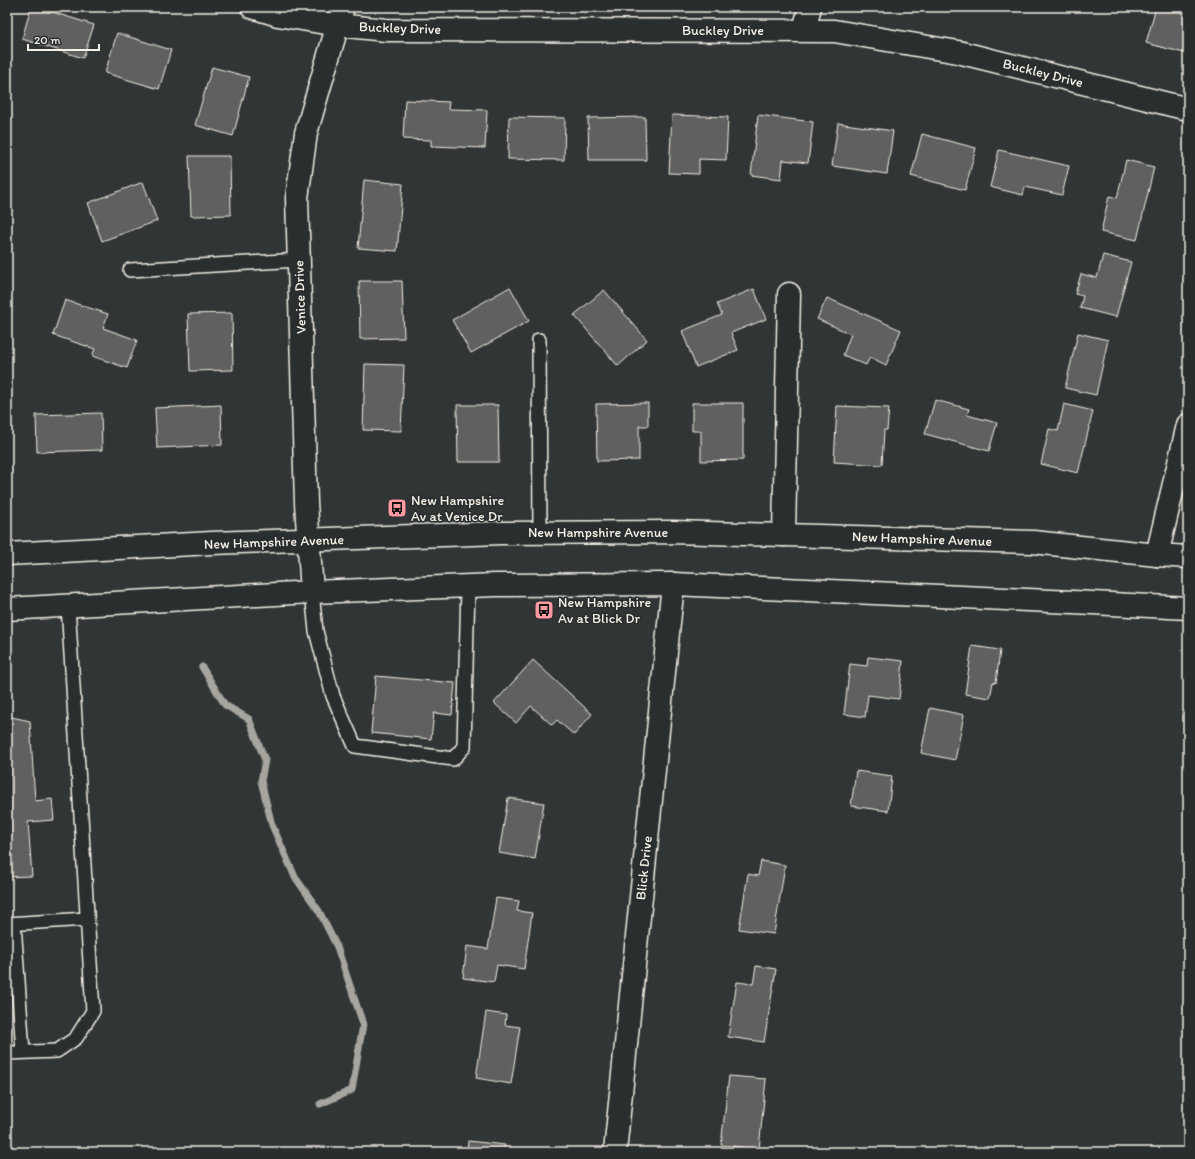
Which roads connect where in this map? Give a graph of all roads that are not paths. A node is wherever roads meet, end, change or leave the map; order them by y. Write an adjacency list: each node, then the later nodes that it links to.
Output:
1 (252, 7): 3 (street, Buckley Drive)
2 (810, 7): 4 (street)
3 (340, 16): 4 (street, Buckley Drive); 6 (street, Venice Drive)
4 (804, 30): 5 (street, Buckley Drive)
5 (1188, 109)
6 (299, 260): 7 (lane); 13 (street, Venice Drive)
7 (130, 270)
8 (789, 294): 12 (street)
9 (539, 340): 11 (lane)
10 (1188, 425): 15 (street)
11 (540, 533): 12 (street, New Hampshire Avenue); 13 (street, New Hampshire Avenue)
12 (784, 535): 15 (street, New Hampshire Avenue)
13 (309, 541): 14 (street, New Hampshire Avenue); 19 (street, Venice Drive)
14 (7, 554)
15 (1157, 555): 16 (street, New Hampshire Avenue)
16 (1188, 557)
17 (673, 584): 18 (street); 21 (street); 27 (street, Blick Drive)
18 (468, 586): 19 (street); 19 (lane)
19 (312, 592): 20 (street)
20 (68, 606): 22 (street); 23 (lane)
21 (1188, 608)
22 (7, 609)
23 (87, 919): 24 (lane); 25 (lane)
24 (11, 924): 25 (lane)
25 (23, 1052): 26 (lane)
26 (7, 1053)
27 (615, 1152)

